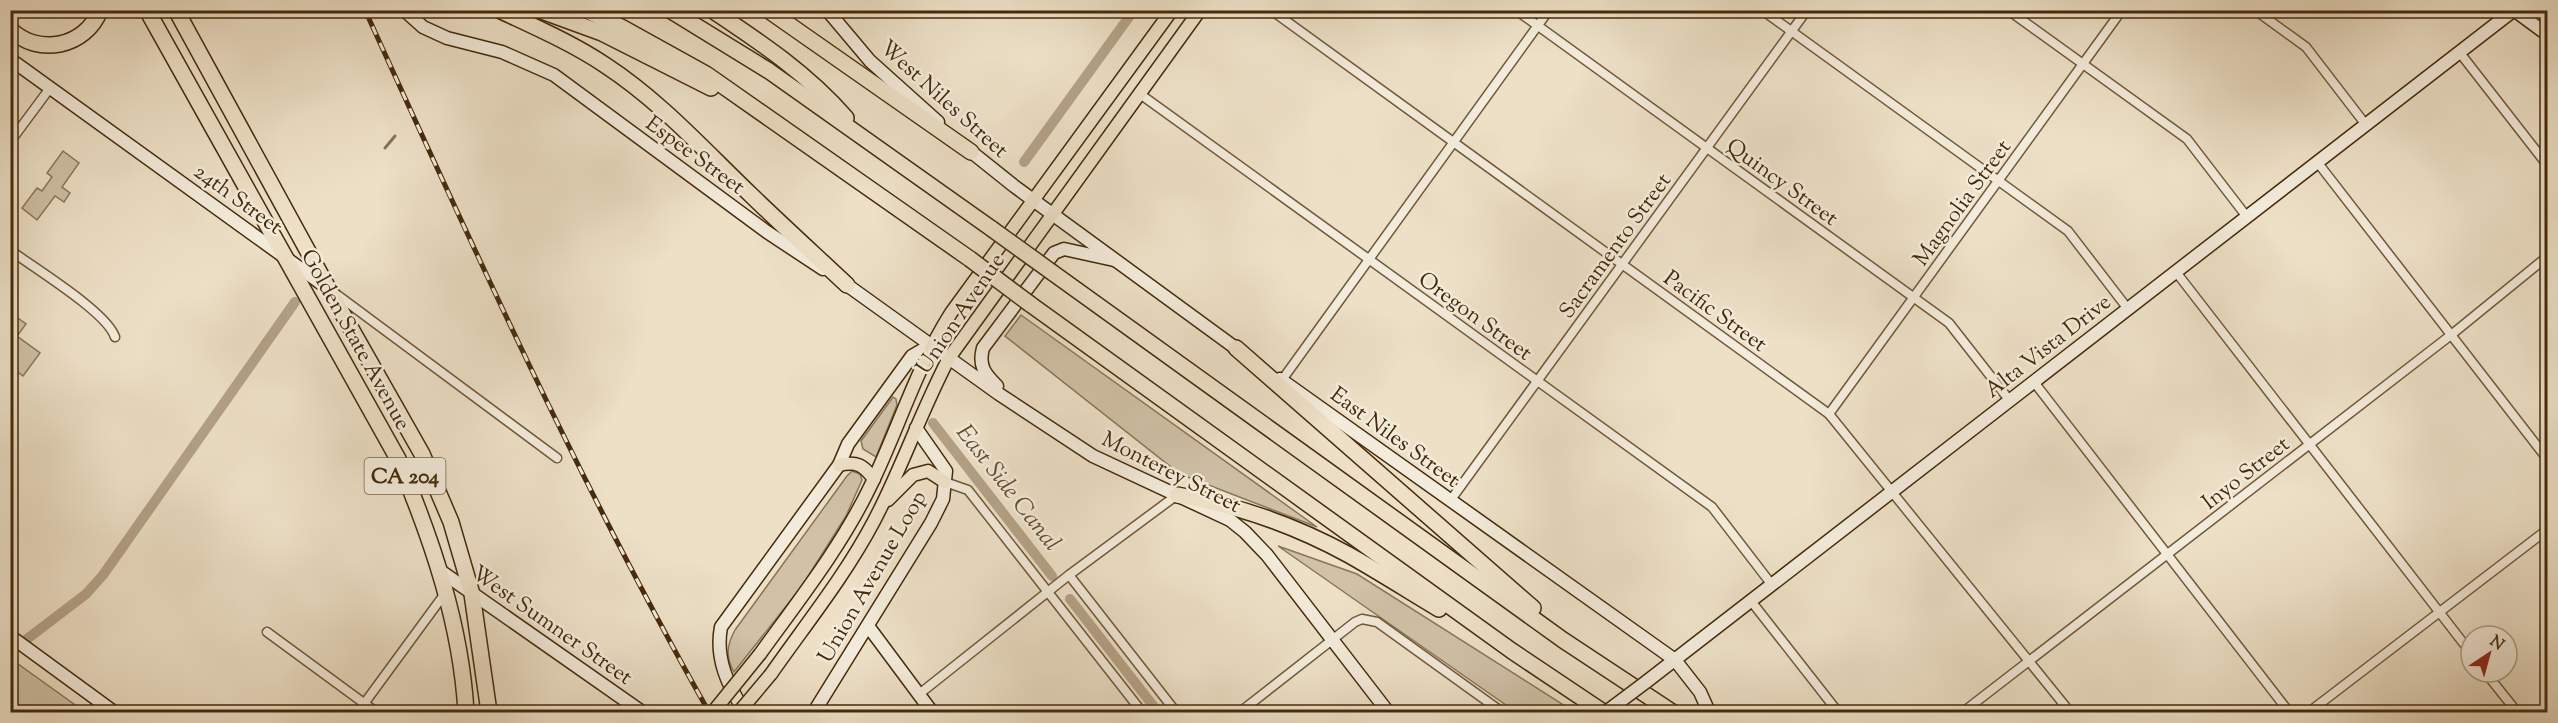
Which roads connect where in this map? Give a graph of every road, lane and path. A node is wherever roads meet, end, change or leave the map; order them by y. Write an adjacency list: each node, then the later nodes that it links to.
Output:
1 (100, 10): 24 (highway)
2 (147, 10): 46 (highway, Golden State Avenue / CA 204)
3 (176, 10): 52 (highway, Golden State Avenue / CA 204)
4 (404, 10): 51 (street, Espee Street)
5 (499, 10): 51 (highway)
6 (539, 10): 32 (highway)
7 (586, 10): 32 (highway)
8 (670, 10): 34 (highway)
9 (712, 10): 34 (highway)
10 (768, 10): 38 (highway)
11 (827, 10): 38 (street, West Niles Street)
12 (1172, 10): 42 (main road, Union Avenue)
13 (1200, 10): 31 (main road, Union Avenue)
14 (1272, 10): 36 (street, Pacific Street)
15 (1516, 10): 23 (street, Quincy Street)
16 (1549, 10): 23 (street)
17 (1762, 10): 25 (street)
18 (1807, 10): 25 (street, Sacramento Street)
19 (2008, 10): 29 (street)
20 (2122, 10): 29 (street, Magnolia Street)
21 (2255, 10): 33 (street)
22 (2514, 10): 26 (street); 27 (street, Alta Vista Drive)
23 (1538, 26): 36 (street); 37 (street, Quincy Street)
24 (10, 29)
25 (1791, 32): 37 (street, Sacramento Street); 41 (street)
26 (2547, 35)
27 (2460, 53): 33 (street, Alta Vista Drive); 40 (street)
28 (10, 59): 30 (street, 24th Street)
29 (2083, 64): 41 (street, Magnolia Street); 43 (street)
30 (50, 88): 35 (street); 46 (street, 24th Street)
31 (1140, 94): 42 (main road, Union Avenue); 47 (street, Oregon Street)
32 (765, 115): 93 (highway, bridge)
33 (2366, 125): 39 (street, Alta Vista Drive)
34 (862, 136): 92 (highway, bridge)
35 (10, 142)
36 (1453, 143): 47 (street); 49 (street, Pacific Street)
37 (1707, 148): 49 (street, Sacramento Street); 53 (street, Quincy Street)
38 (971, 152): 42 (street, West Niles Street)
39 (2318, 163): 43 (street, Alta Vista Drive); 55 (street)
40 (2547, 166)
41 (1998, 181): 53 (street, Magnolia Street); 54 (street)
42 (1044, 206): 48 (street, East Niles Street); 57 (main road, Union Avenue); 59 (main road, Union Avenue)
43 (2247, 217): 50 (street, Alta Vista Drive)
44 (10, 250): 56 (street)
45 (2547, 256): 55 (street, Inyo Street)
46 (288, 259): 52 (street, 24th Street); 79 (highway, Golden State Avenue / CA 204)
47 (1369, 260): 60 (street); 61 (street, Oregon Street)
48 (1118, 261): 58 (street, East Niles Street); 64 (street)
49 (1622, 265): 61 (street, Sacramento Street); 65 (street, Pacific Street)
50 (2176, 272): 54 (street, Alta Vista Drive); 67 (street)
51 (847, 285): 57 (street, Espee Street)
52 (328, 288): 68 (street, 24th Street); 84 (highway, Golden State Avenue / CA 204)
53 (1914, 297): 63 (street, Quincy Street); 65 (street, Magnolia Street)
54 (2128, 309): 62 (street, Alta Vista Drive)
55 (2451, 335): 67 (street, Inyo Street); 69 (street)
56 (116, 337)
57 (931, 345): 59 (street, Espee Street); 70 (street, Union Avenue); 71 (main road, Union Avenue)
58 (1236, 348): 60 (street, East Niles Street); 92 (highway)
59 (949, 358): 64 (street, Monterey Street); 66 (main road, Union Avenue)
60 (1282, 380): 75 (street, East Niles Street)
61 (1538, 381): 75 (street, Sacramento Street); 81 (street, Oregon Street)
62 (2034, 382): 63 (street, Alta Vista Drive); 78 (street)
63 (2010, 401): 73 (street, Alta Vista Drive)
64 (1018, 407): 74 (street, Monterey Street)
65 (1829, 414): 73 (street, Pacific Street)
66 (916, 428): 72 (street, Union Avenue Loop); 76 (main road, Union Avenue)
67 (2310, 445): 78 (street, Inyo Street); 86 (street)
68 (557, 458)
69 (2547, 460)
70 (839, 465): 71 (main road); 108 (street)
71 (873, 479): 106 (main road, Union Avenue, bridge)
72 (945, 482): 76 (main road); 83 (street); 87 (street, Union Avenue Loop)
73 (1892, 492): 81 (street, Alta Vista Drive); 95 (street, Pacific Street)
74 (1177, 495): 80 (street); 91 (street, Monterey Street); 93 (highway)
75 (1450, 501): 94 (street, East Niles Street)
76 (881, 507): 107 (main road, Union Avenue, bridge)
77 (2547, 529): 86 (street)
78 (2167, 555): 95 (street, Inyo Street); 121 (street)
79 (439, 570): 82 (highway, Golden State Avenue / CA 204); 84 (street, West Sumner Street)
80 (1069, 574): 83 (street); 112 (street)
81 (1772, 585): 85 (street, Alta Vista Drive)
82 (446, 591): 98 (street); 103 (highway, Golden State Avenue / CA 204)
83 (1048, 591): 97 (street); 111 (street)
84 (472, 594): 104 (highway, Golden State Avenue / CA 204); 105 (street, West Sumner Street)
85 (1751, 600): 94 (street, Alta Vista Drive); 118 (street)
86 (2439, 612): 90 (street); 122 (street)
87 (868, 626): 97 (street); 109 (street, Union Avenue Loop)
88 (267, 632): 98 (street)
89 (10, 636): 100 (street)
90 (2459, 638)
91 (1332, 639): 113 (street); 114 (street, Monterey Street); 115 (street)
92 (1563, 640): 117 (highway)
93 (1512, 651): 116 (highway)
94 (1675, 660): 99 (street, East Niles Street); 116 (street, Alta Vista Drive, bridge)
95 (2029, 662): 119 (street, Inyo Street); 120 (street, Pacific Street)
96 (2495, 684): 123 (street)
97 (918, 695): 110 (street)
98 (364, 704): 101 (street); 102 (street)
99 (1707, 709)
100 (114, 712)
101 (358, 712)
102 (376, 712)
103 (466, 712)
104 (489, 712)
105 (642, 712)
106 (713, 712)
107 (739, 712)
108 (745, 712)
109 (814, 712)
110 (932, 712)
111 (1142, 712)
112 (1176, 712)
113 (1240, 712)
114 (1388, 712)
115 (1502, 712)
116 (1605, 712)
117 (1672, 712)
118 (1838, 712)
119 (1963, 712)
120 (2070, 712)
121 (2289, 712)
122 (2309, 712)
123 (2517, 712)

